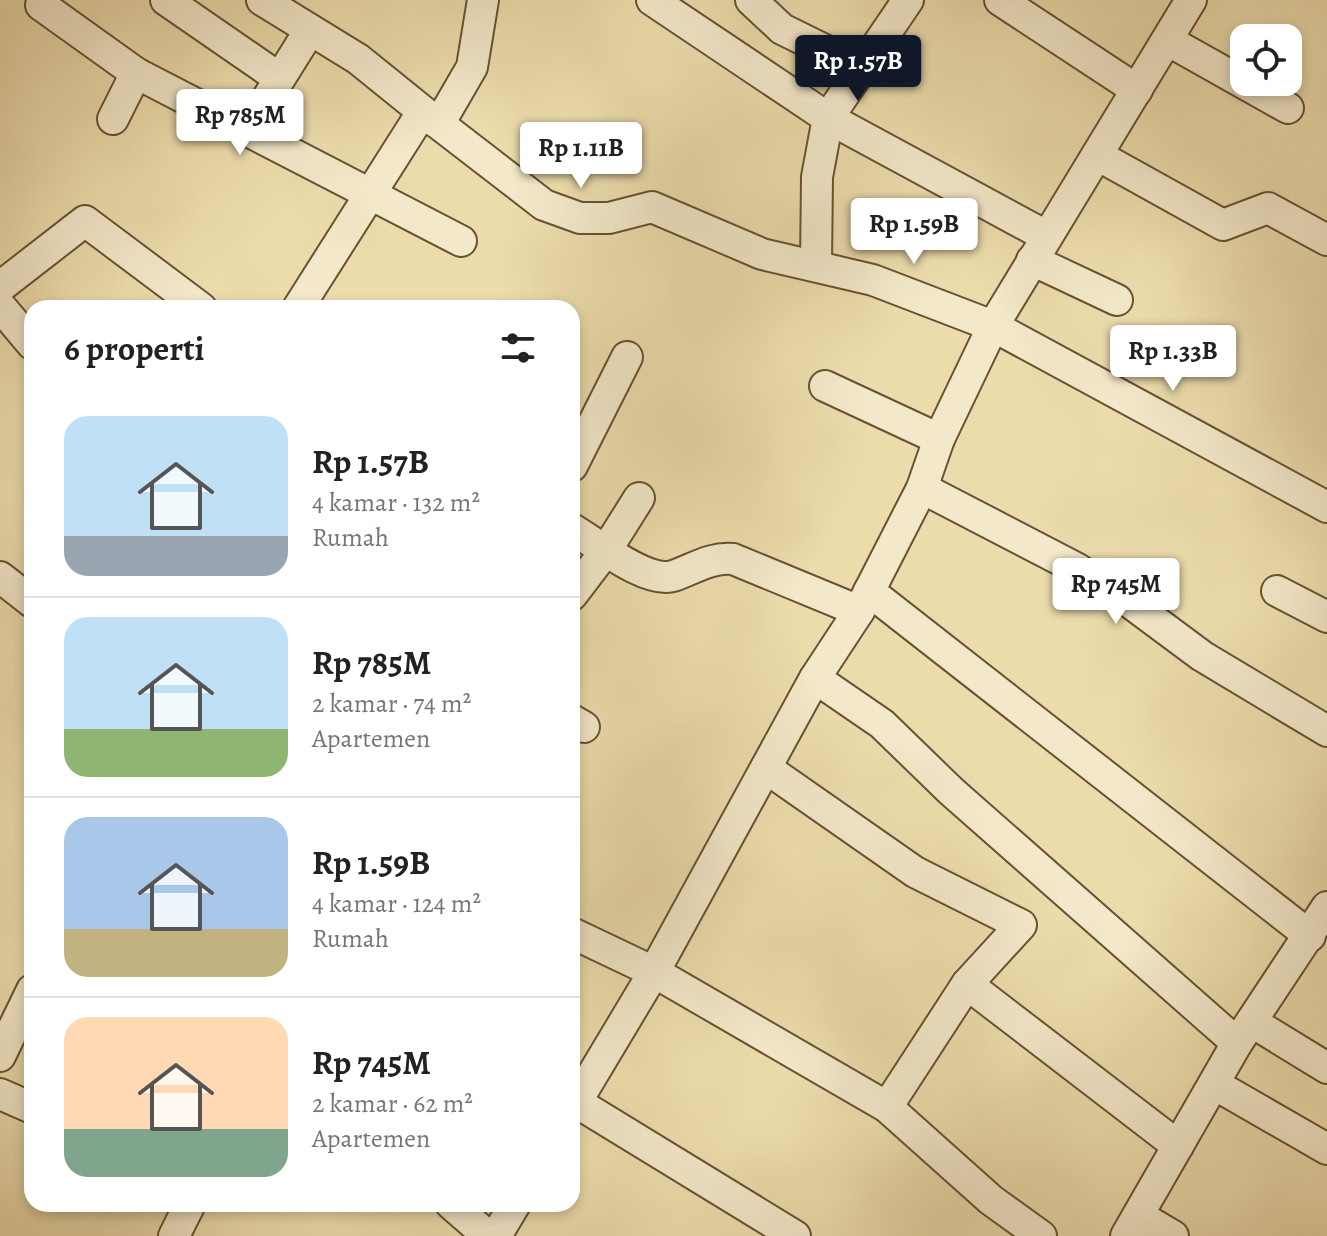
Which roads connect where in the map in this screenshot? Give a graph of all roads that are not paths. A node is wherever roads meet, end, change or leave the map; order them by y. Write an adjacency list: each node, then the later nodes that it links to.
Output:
1 (44, 0): 13 (street)
2 (166, 0): 14 (street)
3 (262, 0): 10 (street)
4 (483, 0): 19 (street)
5 (652, 0): 17 (street)
6 (751, 0): 12 (street)
7 (908, 0): 12 (street)
8 (1000, 0): 15 (street)
9 (1191, 0): 11 (street)
10 (310, 30): 14 (street); 19 (street)
11 (1167, 40): 15 (street); 16 (street)
12 (861, 68): 17 (street)
13 (136, 73): 18 (street); 20 (street)
14 (279, 78): 20 (street)
15 (1137, 90): 21 (street)
16 (1288, 108)
17 (828, 118): 25 (street); 26 (street)
18 (113, 119)
19 (430, 119): 22 (street); 26 (street)
20 (247, 131): 22 (street)
21 (1097, 155): 23 (street); 25 (street)
22 (369, 193): 24 (street); 29 (street)
23 (1327, 240)
24 (461, 241)
25 (1039, 248): 30 (street); 32 (street)
26 (816, 265): 32 (street)
27 (0, 287): 28 (street)
28 (182, 300)
29 (303, 300)
30 (1117, 300)
31 (0, 306): 33 (street)
32 (993, 326): 36 (street); 40 (street)
33 (24, 334)
34 (627, 357): 37 (street)
35 (825, 386): 36 (street)
36 (939, 439): 38 (street)
37 (580, 450)
38 (922, 488): 47 (street); 50 (street)
39 (639, 498): 42 (street)
40 (1327, 507)
41 (580, 534): 42 (street)
42 (607, 549): 44 (street); 47 (street)
43 (0, 577): 46 (street)
44 (580, 584)
45 (1277, 591): 48 (street)
46 (24, 596)
47 (864, 601): 49 (street); 53 (street)
48 (1327, 617)
49 (815, 678): 51 (street); 58 (street)
50 (1327, 731)
51 (766, 768): 55 (street); 56 (street)
52 (1327, 907): 53 (street)
53 (1310, 936): 58 (street)
54 (580, 937): 55 (street)
55 (654, 972): 63 (street); 65 (street)
56 (967, 984): 65 (street); 67 (street)
57 (24, 1006): 59 (street)
58 (1245, 1032): 60 (street); 61 (street)
59 (0, 1056)
60 (1327, 1068)
61 (1214, 1084): 67 (street); 68 (street)
62 (0, 1094): 64 (street)
63 (580, 1096)
64 (24, 1104)
65 (887, 1107): 77 (street)
66 (580, 1110): 76 (street)
67 (1178, 1146): 72 (street)
68 (1327, 1149)
69 (186, 1212): 73 (street)
70 (460, 1212): 74 (street)
71 (510, 1212): 75 (street)
72 (1132, 1226): 78 (street)
73 (174, 1236)
74 (488, 1236)
75 (496, 1236)
76 (795, 1236)
77 (1041, 1236)
78 (1173, 1236)

